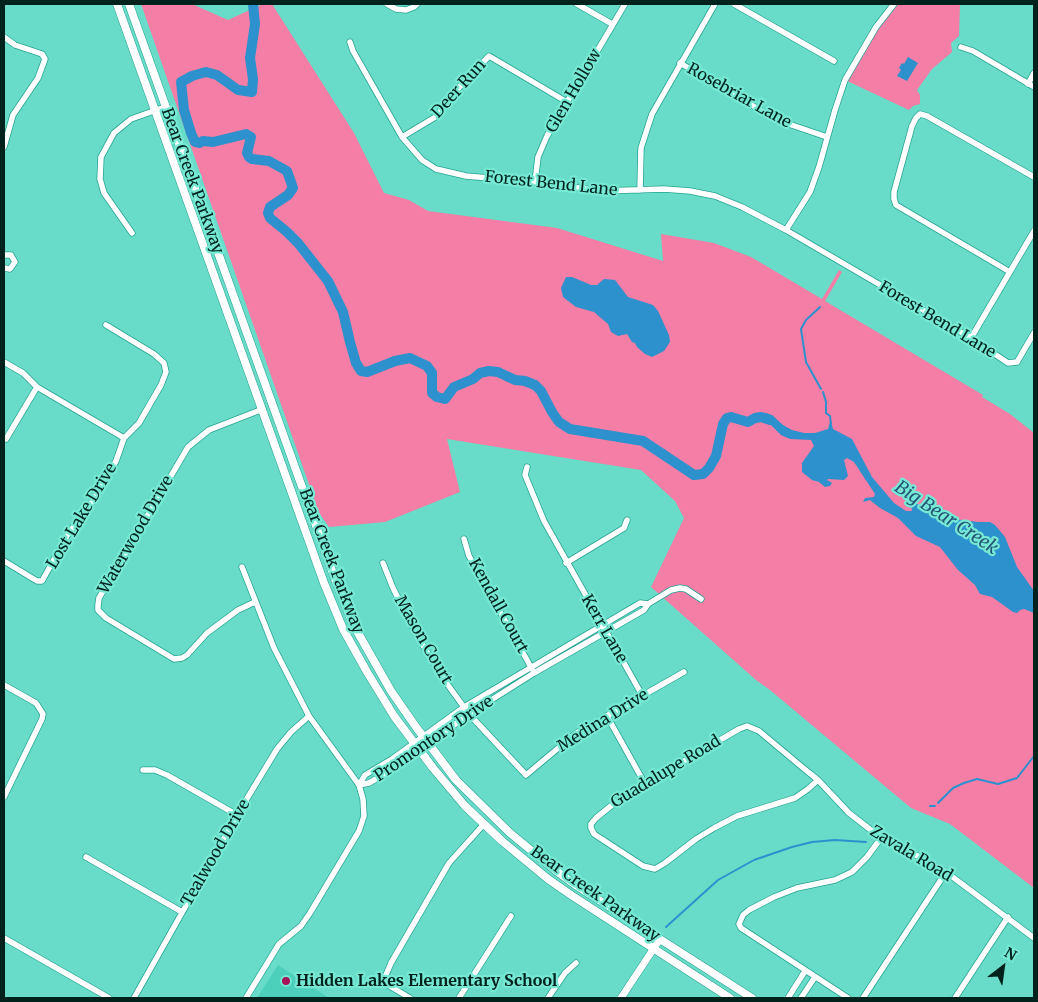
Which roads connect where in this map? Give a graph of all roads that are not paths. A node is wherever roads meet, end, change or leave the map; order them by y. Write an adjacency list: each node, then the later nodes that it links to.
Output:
1 (117, 4): 12 (main road, Bear Creek Parkway)
2 (128, 4): 11 (main road, Bear Creek Parkway)
3 (387, 4): 9 (street)
4 (578, 4): 10 (street)
5 (625, 4): 10 (street, Glen Hollow)
6 (715, 4): 17 (street)
7 (734, 4): 16 (street)
8 (894, 4): 25 (street)
9 (415, 6)
10 (612, 24): 21 (street, Glen Hollow)
11 (138, 30): 12 (main road); 22 (main road, Bear Creek Parkway)
12 (127, 33): 23 (main road, Bear Creek Parkway)
13 (4, 37): 26 (street)
14 (350, 42): 24 (street, Forest Bend Lane)
15 (961, 47): 19 (street)
16 (834, 61)
17 (680, 64): 25 (street, Rosebriar Lane); 29 (street)
18 (1034, 73): 19 (street)
19 (1028, 84): 20 (street)
20 (1034, 88)
21 (567, 102): 24 (street, Deer Run); 28 (street, Glen Hollow)
22 (165, 107): 23 (street); 68 (main road, Bear Creek Parkway)
23 (155, 110): 32 (street); 41 (main road, Bear Creek Parkway)
24 (402, 137): 28 (street, Forest Bend Lane)
25 (827, 137): 30 (street)
26 (4, 147)
27 (1034, 177): 35 (street)
28 (535, 182): 29 (street, Forest Bend Lane)
29 (640, 190): 30 (street, Forest Bend Lane)
30 (786, 230): 38 (street, Forest Bend Lane)
31 (1034, 231): 35 (street)
32 (132, 233)
33 (4, 255): 34 (street)
34 (4, 268)
35 (1010, 272): 38 (street)
36 (106, 326): 42 (street)
37 (1034, 333): 38 (street, Forest Bend Lane)
38 (970, 338)
39 (4, 362): 40 (street)
40 (37, 387): 42 (street); 43 (street)
41 (263, 410): 52 (street, Waterwood Drive); 69 (main road, Bear Creek Parkway)
42 (124, 438): 47 (street, Lost Lake Drive)
43 (6, 440)
44 (527, 467): 48 (street, Kerr Lane)
45 (627, 520): 48 (street)
46 (464, 539): 56 (street, Kendall Court)
47 (4, 561)
48 (566, 562): 54 (street, Kerr Lane)
49 (383, 563): 61 (street, Mason Court)
50 (242, 567): 52 (street)
51 (701, 599): 53 (street, Promontory Drive)
52 (255, 602): 63 (street)
53 (648, 604): 54 (street, Promontory Drive); 55 (street, Promontory Drive)
54 (602, 625): 55 (street, Kerr Lane); 56 (street, Promontory Drive)
55 (606, 632): 58 (street, Promontory Drive); 60 (street, Kerr Lane)
56 (530, 666): 58 (street, Kendall Court); 61 (street, Promontory Drive)
57 (684, 672): 60 (street, Medina Drive)
58 (534, 673): 62 (street, Promontory Drive)
59 (4, 685): 79 (street)
60 (642, 695): 64 (street, Medina Drive)
61 (464, 707): 62 (street, Mason Court); 65 (street, Promontory Drive)
62 (469, 714): 67 (street, Promontory Drive); 75 (street, Mason Court)
63 (308, 716): 78 (street); 80 (street, Tealwood Drive)
64 (606, 716): 75 (street, Medina Drive); 77 (street)
65 (442, 722): 67 (street); 68 (street, Promontory Drive)
66 (748, 726): 76 (street, Zavala Road); 77 (street, Guadalupe Road)
67 (449, 730): 70 (street, Promontory Drive)
68 (422, 736): 69 (street, Promontory Drive); 70 (main road, Bear Creek Parkway)
69 (413, 743): 71 (main road, Bear Creek Parkway); 72 (street, Promontory Drive)
70 (428, 744): 71 (street, Promontory Drive); 90 (main road, Bear Creek Parkway)
71 (419, 751): 73 (street, Promontory Drive); 81 (main road, Bear Creek Parkway)
72 (392, 759): 73 (street); 78 (street, Promontory Drive)
73 (397, 767): 78 (street, Promontory Drive)
74 (143, 770): 80 (street)
75 (526, 775)
76 (818, 780): 77 (street, Guadalupe Road); 82 (street, Zavala Road)
77 (645, 784)
78 (359, 786): 97 (street)
79 (4, 797)
80 (237, 816): 85 (street, Tealwood Drive)
81 (484, 824): 91 (main road, Bear Creek Parkway); 98 (street)
82 (880, 838): 84 (street, Zavala Road); 93 (street)
83 (86, 857): 85 (street)
84 (946, 872): 87 (street, Zavala Road); 107 (street)
85 (182, 912): 96 (street, Tealwood Drive)
86 (511, 916): 99 (street)
87 (1008, 917): 89 (street, Zavala Road); 108 (street)
88 (4, 938): 95 (street)
89 (1034, 938)
90 (660, 939): 91 (street); 103 (main road, Bear Creek Parkway)
91 (654, 948): 101 (street); 102 (main road, Bear Creek Parkway)
92 (576, 963): 100 (street)
93 (805, 971): 94 (street); 104 (street)
94 (815, 977): 105 (street); 106 (street)
95 (109, 998)
96 (134, 998)
97 (246, 998)
98 (410, 998)
99 (458, 998)
100 (548, 998)
101 (621, 998)
102 (730, 998)
103 (752, 998)
104 (788, 998)
105 (801, 998)
106 (848, 998)
107 (863, 998)
108 (955, 998)

